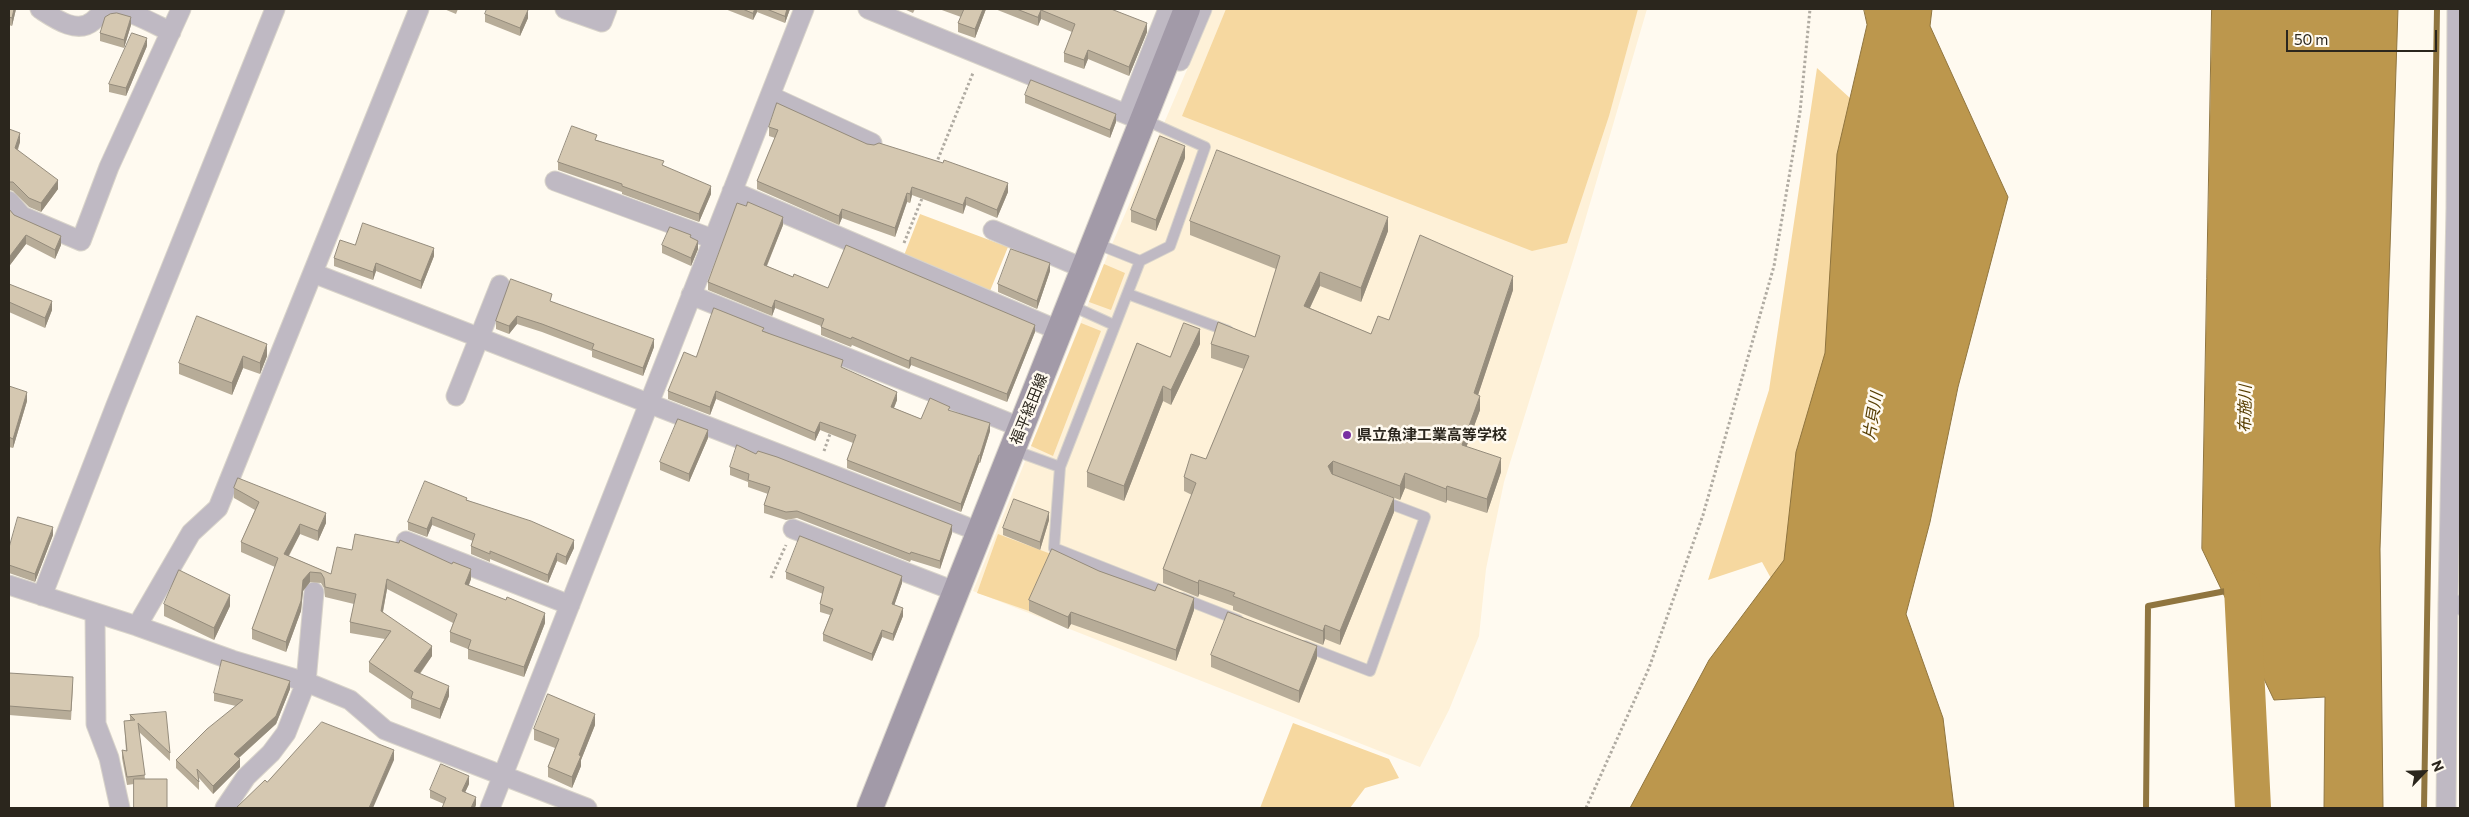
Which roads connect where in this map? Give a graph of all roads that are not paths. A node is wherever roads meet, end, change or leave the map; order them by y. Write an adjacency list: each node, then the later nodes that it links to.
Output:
1 (40, 9): 13 (street)
2 (181, 9): 13 (street)
3 (275, 9): 46 (street)
4 (419, 9): 26 (street)
5 (565, 9): 6 (street)
6 (608, 9)
7 (804, 9): 14 (street)
8 (868, 9): 15 (street)
9 (1168, 9): 15 (street)
10 (1187, 9): 15 (main road, 福平経田線)
11 (1202, 9): 15 (street)
12 (2457, 9): 20 (street)
13 (171, 32): 19 (street)
14 (770, 96): 16 (street); 18 (street)
15 (1142, 119): 23 (main road, 福平経田線); 24 (lane)
16 (872, 143)
17 (554, 181): 22 (street)
18 (732, 191): 22 (street); 32 (street)
19 (9, 201)
20 (2458, 208): 48 (street)
21 (993, 230): 25 (street)
22 (713, 239): 29 (street)
23 (1095, 243): 24 (lane); 25 (main road, 福平経田線)
24 (1140, 262): 28 (lane)
25 (1085, 269): 30 (main road, 福平経田線)
26 (313, 273): 34 (street); 51 (street)
27 (500, 285): 34 (street)
28 (1128, 294): 31 (lane); 33 (lane)
29 (691, 295): 36 (street); 37 (street)
30 (1070, 305): 31 (lane); 32 (main road, 福平経田線)
31 (1114, 324): 38 (lane)
32 (1060, 331): 37 (main road, 福平経田線)
33 (1239, 334)
34 (480, 338): 35 (street); 36 (street)
35 (456, 396)
36 (648, 403): 41 (street); 47 (street)
37 (1017, 439): 38 (lane); 41 (main road, 福平経田線)
38 (1060, 467): 50 (lane)
39 (1371, 496): 52 (lane)
40 (794, 529): 45 (street)
41 (980, 532): 45 (main road, 福平経田線)
42 (406, 541): 47 (street)
43 (9, 585): 46 (street)
44 (314, 592): 53 (street)
45 (957, 592): 59 (main road, 福平経田線)
46 (42, 596): 49 (street)
47 (570, 605): 54 (street)
48 (2454, 605): 60 (street)
49 (95, 614): 51 (street); 55 (street)
50 (1249, 624)
51 (137, 626): 53 (street)
52 (1295, 642)
53 (306, 682): 54 (street); 56 (street)
54 (504, 776): 57 (street); 58 (street)
55 (120, 808)
56 (225, 808)
57 (490, 808)
58 (587, 808)
59 (870, 808)
60 (2446, 808)

